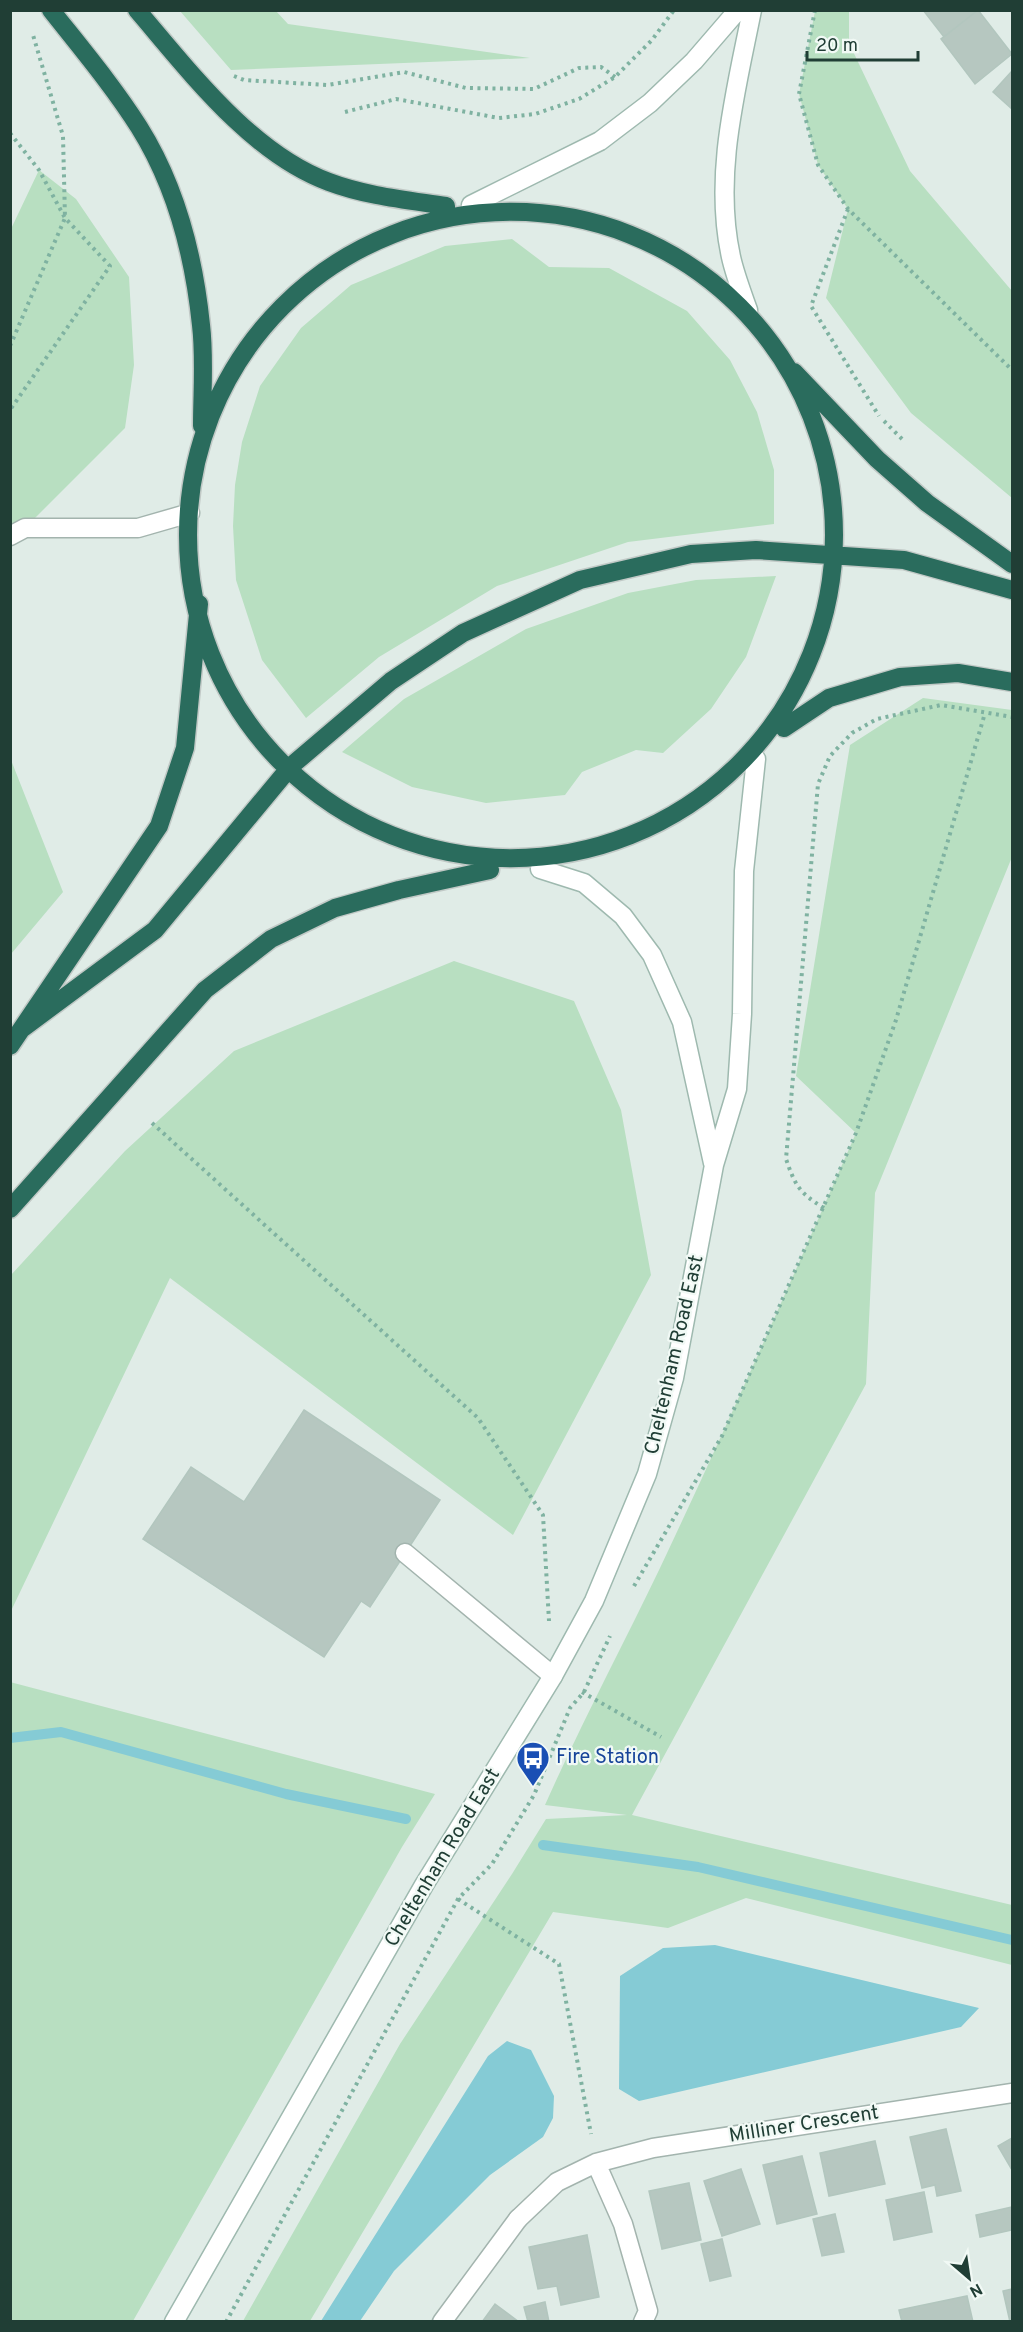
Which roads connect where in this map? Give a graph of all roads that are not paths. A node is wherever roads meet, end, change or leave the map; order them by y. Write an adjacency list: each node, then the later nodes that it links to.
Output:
1 (51, 10): 8 (highway)
2 (137, 10): 5 (highway)
3 (738, 10): 5 (main road)
4 (752, 10): 6 (main road)
5 (462, 206): 6 (highway); 8 (highway)
6 (748, 310): 7 (highway)
7 (793, 371): 11 (highway); 12 (highway)
8 (202, 430): 9 (highway)
9 (190, 513): 10 (main road); 14 (highway)
10 (10, 536)
11 (824, 554): 13 (highway); 16 (highway); 18 (highway)
12 (1012, 564)
13 (1012, 590)
14 (200, 599): 18 (highway); 21 (highway)
15 (1012, 682): 16 (highway)
16 (784, 728): 17 (highway)
17 (756, 759): 20 (highway); 23 (main road, Cheltenham Road East)
18 (291, 766): 19 (highway); 21 (highway)
19 (492, 869): 20 (highway); 24 (highway)
20 (540, 869): 23 (main road, Cheltenham Road East)
21 (23, 1028): 22 (highway)
22 (10, 1046)
23 (714, 1165): 26 (main road, Cheltenham Road East)
24 (10, 1209)
25 (405, 1553): 26 (main road)
26 (553, 1676): 29 (main road, Cheltenham Road East)
27 (1012, 2093): 28 (main road, Milliner Crescent)
28 (596, 2163): 30 (main road, Milliner Crescent); 31 (main road)
29 (174, 2322)
30 (442, 2322)
31 (643, 2322)

